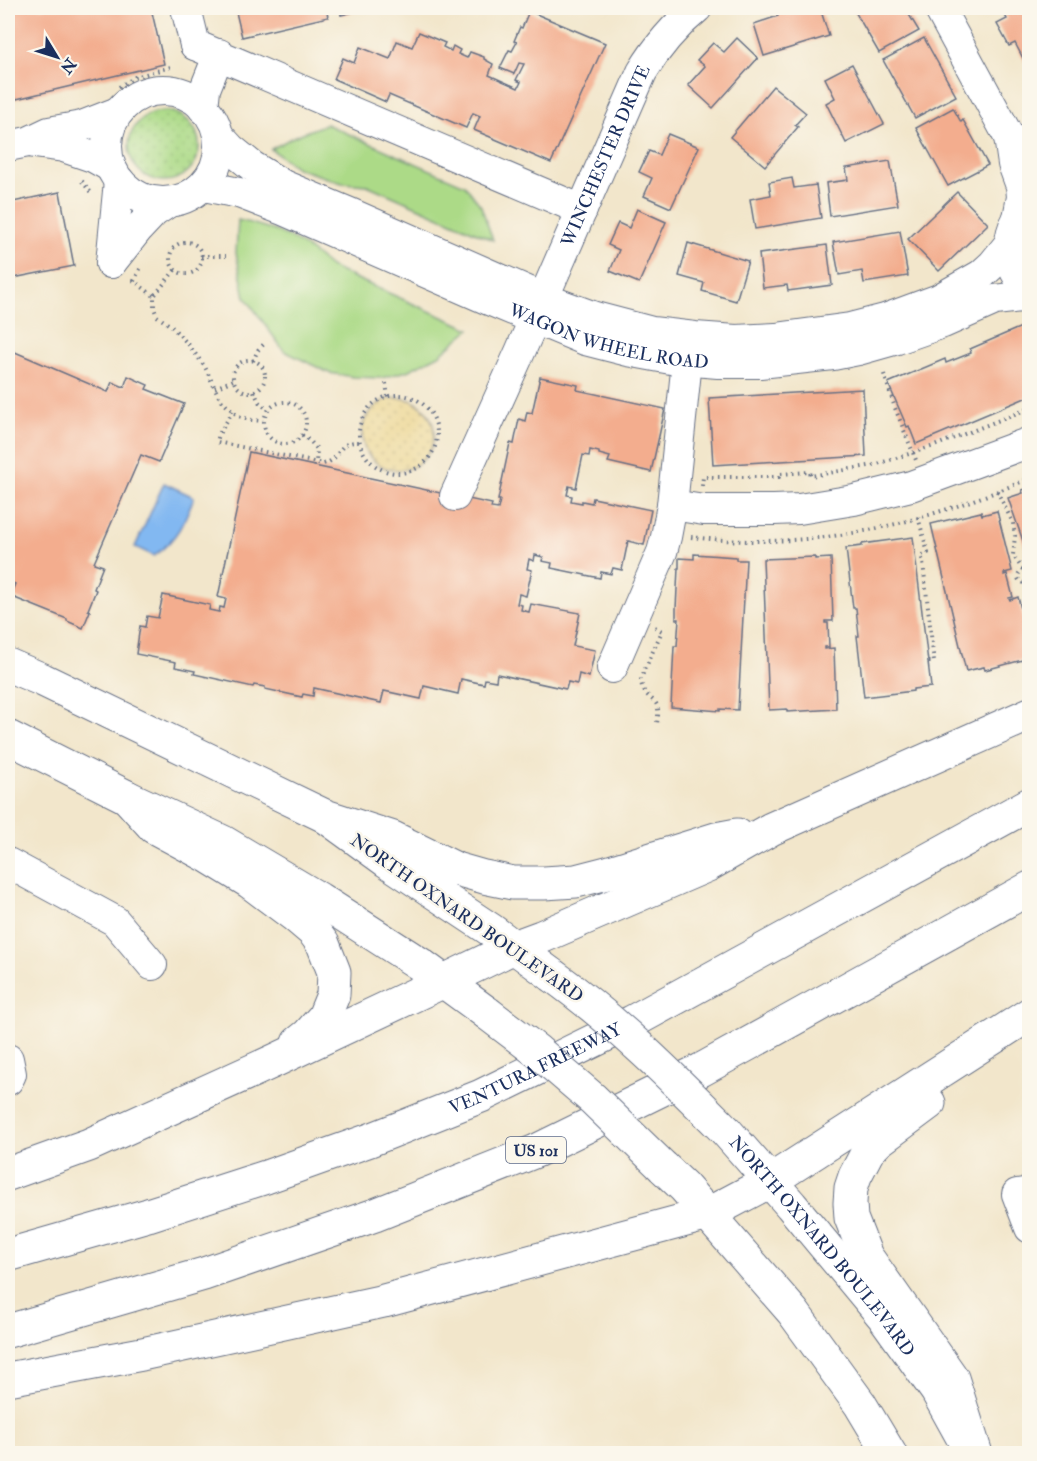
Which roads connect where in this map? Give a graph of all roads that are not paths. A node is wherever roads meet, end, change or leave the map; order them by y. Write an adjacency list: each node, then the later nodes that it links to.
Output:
1 (186, 8): 4 (street)
2 (697, 8): 14 (street, WINCHESTER DRIVE)
3 (939, 8): 10 (street)
4 (207, 50): 5 (street); 6 (street); 14 (street)
5 (166, 90): 6 (street); 7 (street)
6 (203, 108): 8 (street)
7 (118, 112): 9 (street); 11 (street)
8 (219, 136): 12 (street); 18 (street, WAGON WHEEL ROAD)
9 (18, 144): 11 (street)
10 (1019, 147): 15 (street)
11 (114, 174): 13 (street); 13 (street)
12 (204, 186): 13 (street); 18 (street, WAGON WHEEL ROAD)
13 (169, 202)
14 (582, 210): 18 (street, WINCHESTER DRIVE)
15 (1019, 222): 16 (street); 18 (street, WAGON WHEEL ROAD)
16 (1029, 289)
17 (1029, 296): 19 (street, WAGON WHEEL ROAD)
18 (539, 309): 19 (street, WAGON WHEEL ROAD); 21 (street, WINCHESTER DRIVE)
19 (687, 361): 22 (street)
20 (1029, 442): 22 (street)
21 (455, 496)
22 (688, 517): 24 (street)
23 (8, 665): 29 (main road, NORTH OXNARD BOULEVARD)
24 (612, 668)
25 (1029, 714): 30 (main road)
26 (8, 737): 27 (main road)
27 (127, 797): 35 (main road); 39 (main road)
28 (1029, 804): 46 (main road, VENTURA FREEWAY)
29 (325, 816): 30 (main road); 33 (main road, NORTH OXNARD BOULEVARD)
30 (771, 829): 33 (main road)
31 (8, 863): 34 (street)
32 (1029, 888): 47 (main road, US 101)
33 (514, 947): 35 (main road); 42 (main road, NORTH OXNARD BOULEVARD, bridge)
34 (152, 965)
35 (444, 981): 39 (main road); 44 (main road, bridge)
36 (1029, 1014): 42 (main road)
37 (1029, 1026): 50 (main road)
38 (8, 1059): 40 (street)
39 (274, 1061): 41 (main road)
40 (8, 1080)
41 (8, 1174)
42 (770, 1181): 44 (main road); 50 (main road, NORTH OXNARD BOULEVARD)
43 (1029, 1192): 45 (street)
44 (708, 1214): 48 (main road); 49 (main road)
45 (1029, 1228)
46 (8, 1255)
47 (8, 1331)
48 (8, 1379)
49 (890, 1454)
50 (974, 1454)

